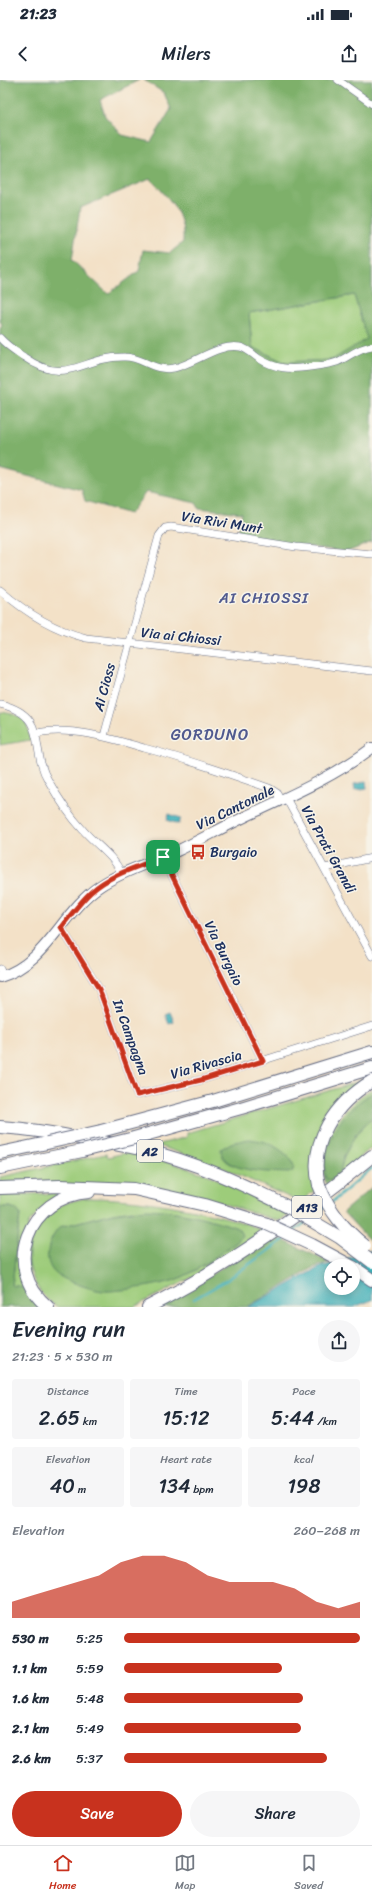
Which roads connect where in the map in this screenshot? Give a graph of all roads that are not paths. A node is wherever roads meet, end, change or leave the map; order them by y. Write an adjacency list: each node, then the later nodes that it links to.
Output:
1 (338, 80): 2 (street)
2 (372, 104)
3 (0, 338): 4 (street)
4 (372, 346)
5 (372, 554): 7 (street, Via Rivi Munt)
6 (0, 590): 7 (street, Via ai Chiossi)
7 (129, 644): 8 (street, Via ai Chiossi); 11 (street, Ai Cioss)
8 (372, 671)
9 (0, 704): 10 (street)
10 (36, 733): 11 (street, Via Prati Grandi); 17 (street)
11 (104, 736): 13 (street, Via Prati Grandi)
12 (372, 748): 13 (main road, Via Cantonale)
13 (283, 799): 14 (main road, Via Cantonale); 16 (street, Via Prati Grandi)
14 (163, 857): 17 (main road, Via Cantonale); 23 (street, Via Burgaio)
15 (372, 858): 16 (street)
16 (325, 868): 19 (street, Via Prati Grandi)
17 (121, 873): 18 (main road, Via Cantonale)
18 (61, 927): 20 (main road, Via Cantonale); 26 (street, In Campagna)
19 (372, 956)
20 (1, 974)
21 (372, 1026): 23 (street, Via Rivascia)
22 (372, 1052): 28 (highway, A2, bridge)
23 (263, 1061): 26 (street, Via Rivascia)
24 (372, 1068): 30 (highway, A2, bridge)
25 (372, 1081): 33 (highway, bridge)
26 (137, 1095)
27 (0, 1127): 35 (highway, A2, bridge)
28 (0, 1153)
29 (372, 1156): 39 (highway, A13)
30 (0, 1168)
31 (0, 1188): 32 (highway, A13)
32 (149, 1194): 34 (highway, A13, bridge); 38 (highway, A13)
33 (372, 1252)
34 (337, 1259)
35 (372, 1262)
36 (360, 1272): 37 (highway, A13)
37 (372, 1280)
38 (48, 1307)
39 (148, 1307)

